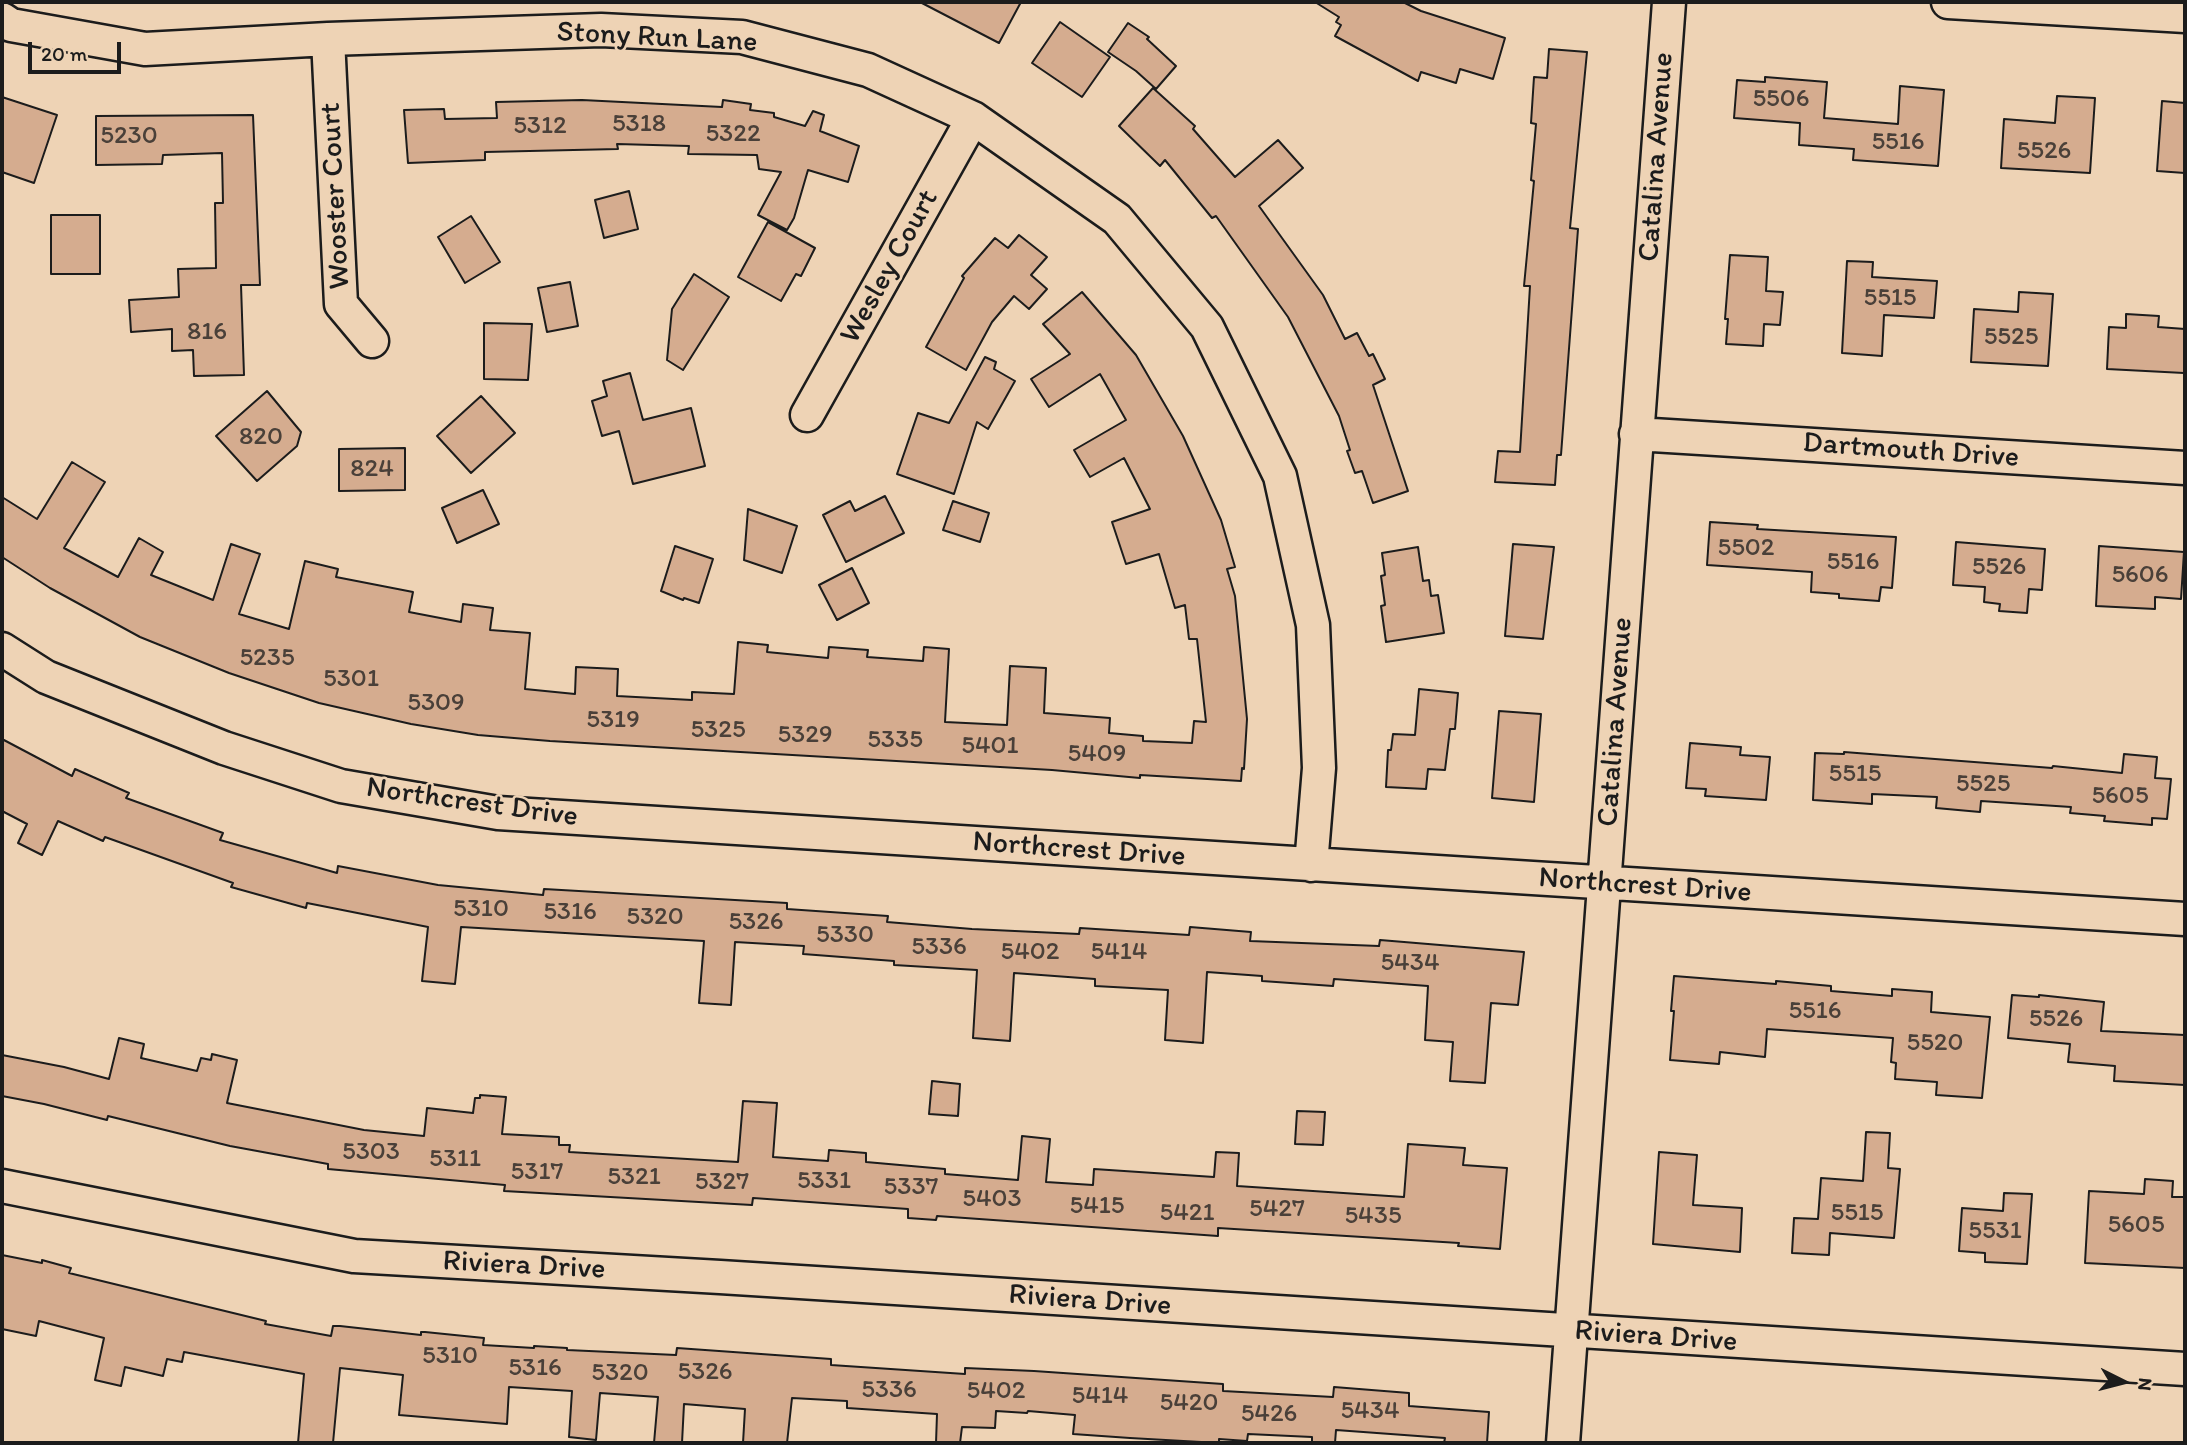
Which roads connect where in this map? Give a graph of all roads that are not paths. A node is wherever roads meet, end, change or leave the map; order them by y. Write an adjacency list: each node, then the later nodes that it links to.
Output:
1 (1669, 2): 9 (street, Catalina Avenue)
2 (1948, 2): 3 (street)
3 (2185, 16)
4 (2, 19): 5 (street, Stony Run Lane)
5 (328, 39): 6 (street, Stony Run Lane); 7 (street, Wooster Court)
6 (973, 118): 8 (street, Wesley Court); 12 (street, Stony Run Lane)
7 (373, 341)
8 (807, 415)
9 (1636, 434): 10 (street, Dartmouth Drive); 13 (street, Catalina Avenue)
10 (2185, 468)
11 (2, 649): 12 (street, Northcrest Drive)
12 (1311, 865): 13 (street, Northcrest Drive)
13 (1604, 883): 14 (street, Northcrest Drive); 16 (street, Catalina Avenue)
14 (2185, 919)
15 (2, 1186): 16 (street, Riviera Drive)
16 (1571, 1332): 17 (street, Riviera Drive); 18 (street, Catalina Avenue)
17 (2185, 1369)
18 (1563, 1443)

